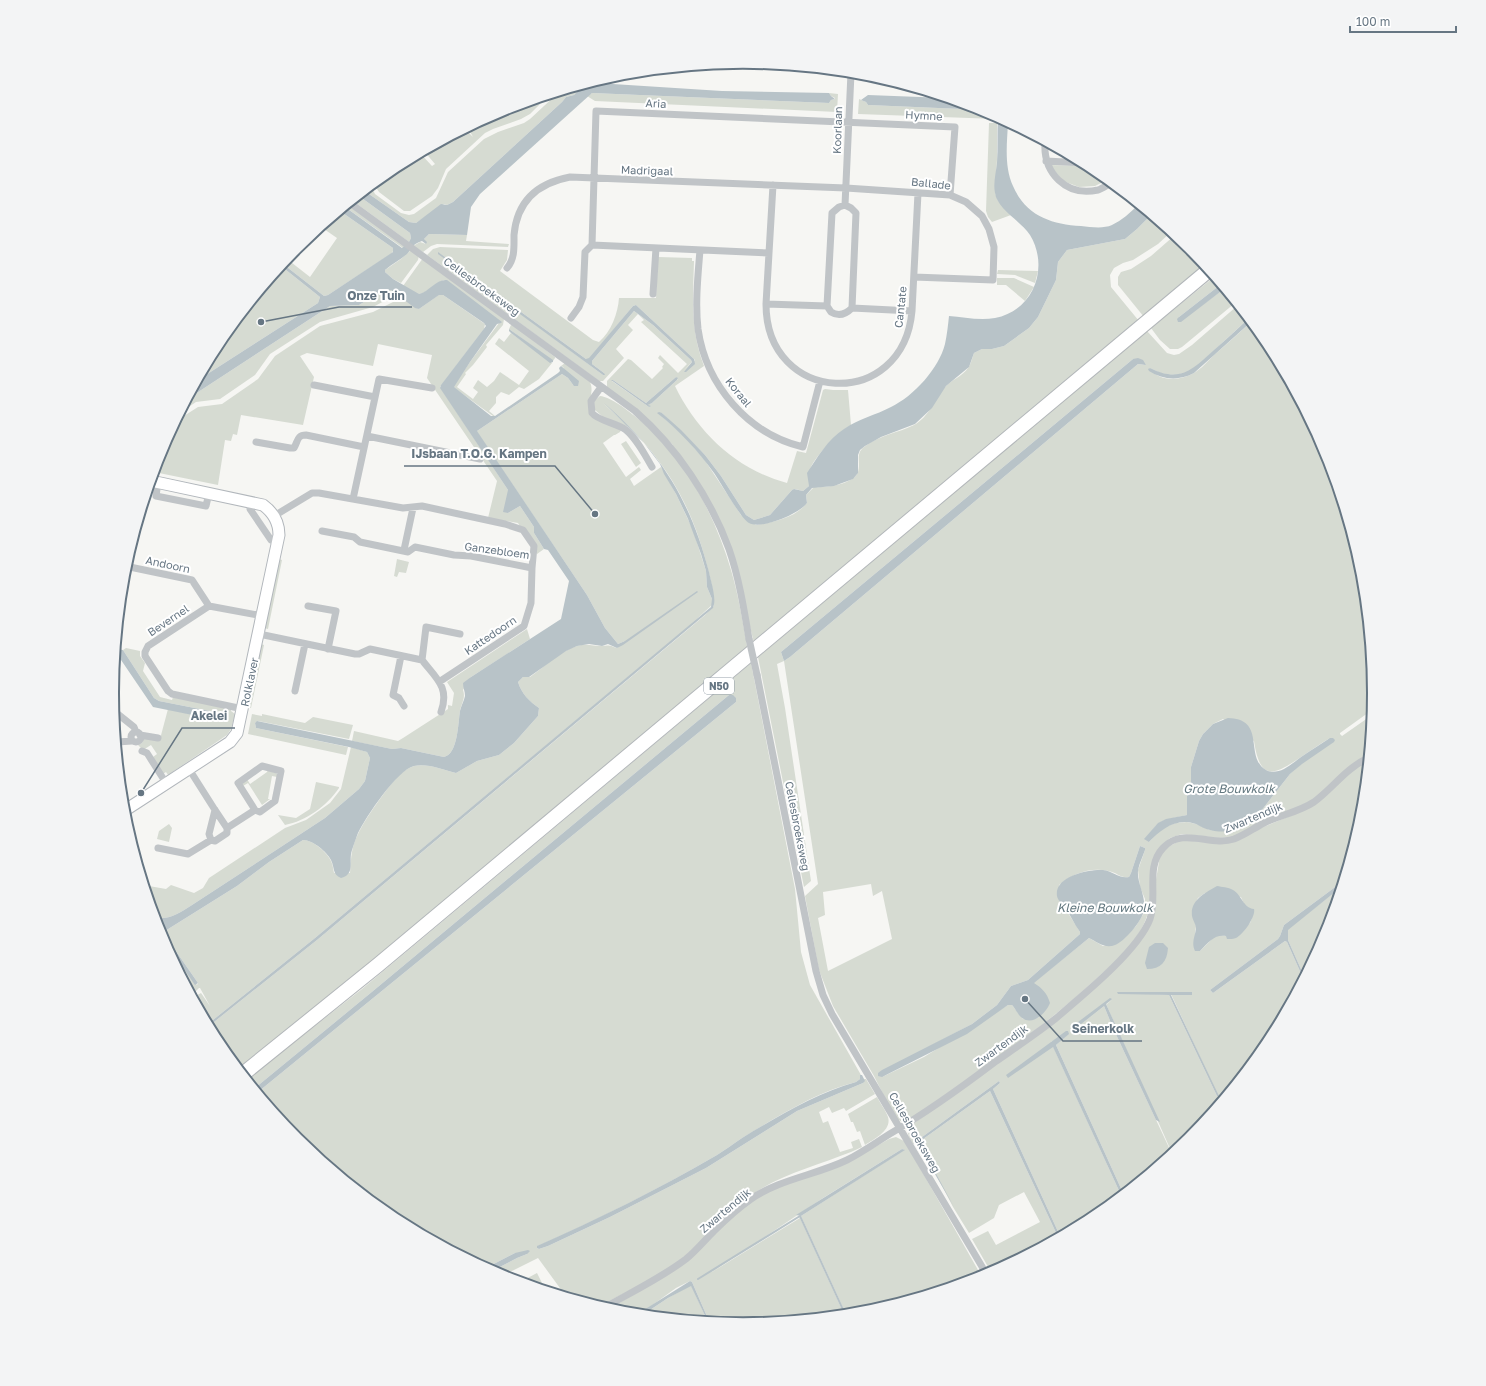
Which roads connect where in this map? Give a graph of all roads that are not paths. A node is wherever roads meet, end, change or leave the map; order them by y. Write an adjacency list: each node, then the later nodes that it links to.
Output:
1 (851, 79): 2 (street, Koorlaan)
2 (849, 122): 6 (street, Aria); 9 (street, Koorlaan); 11 (street, Hymne)
3 (1045, 147): 4 (street)
4 (1046, 162): 5 (street); 8 (street)
5 (1071, 163)
6 (595, 179): 7 (street, Madrigaal); 14 (street, Aria); 18 (street, Madrigaal)
7 (773, 186): 9 (street, Madrigaal); 17 (street, Cantate)
8 (1106, 186)
9 (846, 188): 10 (street, Ballade); 12 (street, Koorlaan)
10 (918, 193): 11 (street, Ballade); 20 (street, Cantate)
11 (950, 195): 20 (street, Ballade)
12 (846, 205): 24 (street); 25 (street)
13 (354, 206): 30 (street, Cellesbroeksweg)
14 (592, 245): 15 (street); 27 (street, Aria)
15 (656, 248): 16 (street); 22 (street)
16 (700, 250): 17 (street); 28 (street, Koraal)
17 (769, 253): 23 (street, Cantate)
18 (508, 268)
19 (1204, 274): 76 (highway, N50)
20 (914, 277): 26 (street, Cantate)
21 (1208, 278): 77 (highway, N50)
22 (653, 294)
23 (766, 304): 24 (street); 28 (street, Cantate)
24 (827, 306): 25 (street)
25 (852, 308): 26 (street)
26 (912, 310): 28 (street, Cantate)
27 (571, 318)
28 (820, 381)
29 (314, 385): 32 (street)
30 (601, 387): 37 (street); 78 (street, Cellesbroeksweg, bridge)
31 (432, 388): 32 (street)
32 (375, 397): 33 (street)
33 (367, 436): 35 (street); 36 (street)
34 (256, 442): 35 (street)
35 (364, 446): 39 (street)
36 (480, 459)
37 (652, 467)
38 (155, 481): 40 (street)
39 (354, 498): 41 (street, Ganzebloem); 42 (street, Ganzebloem)
40 (251, 502): 42 (street); 44 (street)
41 (413, 508): 45 (street); 47 (street, Ganzebloem)
42 (274, 516): 44 (street, Rolklaver)
43 (322, 530): 45 (street, Ganzebloem)
44 (278, 542): 50 (street, Rolklaver)
45 (404, 550): 47 (street, Ganzebloem)
46 (132, 567): 48 (street, Andoorn)
47 (532, 568): 57 (street, Kattedoorn)
48 (209, 606): 50 (street); 60 (street, Bevernel)
49 (308, 606): 54 (street)
50 (263, 616): 51 (street, Rolklaver)
51 (259, 634): 53 (street); 60 (street, Rolklaver)
52 (460, 634): 56 (street, Kattedoorn)
53 (305, 644): 54 (street); 58 (street)
54 (328, 648): 55 (street)
55 (401, 656): 56 (street); 59 (street)
56 (422, 660): 57 (street)
57 (439, 682): 61 (street)
58 (295, 691)
59 (404, 706)
60 (243, 709): 68 (street, Rolklaver)
61 (441, 712)
62 (120, 715): 63 (street)
63 (138, 733): 64 (street); 65 (street)
64 (158, 738)
65 (121, 742)
66 (142, 750): 69 (street)
67 (1363, 761): 78 (street, Zwartendijk)
68 (188, 769): 69 (street, Rolklaver); 71 (street)
69 (166, 783): 70 (street, Rolklaver)
70 (130, 807)
71 (215, 810): 73 (street); 74 (street)
72 (255, 810): 72 (street); 73 (street)
73 (227, 828): 74 (street)
74 (211, 840): 75 (street)
75 (158, 848)
76 (247, 1071)
77 (249, 1074)
78 (900, 1128): 79 (street, Cellesbroeksweg); 80 (street, Zwartendijk)
79 (983, 1270)
80 (612, 1303)

